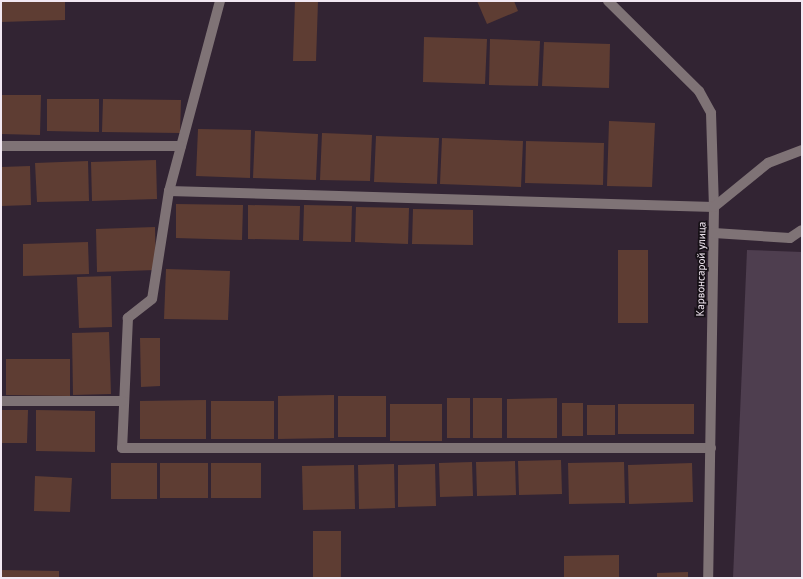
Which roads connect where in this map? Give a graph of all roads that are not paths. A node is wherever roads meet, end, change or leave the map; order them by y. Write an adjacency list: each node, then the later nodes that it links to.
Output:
1 (220, 1): 4 (street)
2 (608, 1): 7 (street, Карвонсарой улица)
3 (1, 146): 4 (street)
4 (181, 146): 6 (street)
5 (802, 150): 7 (street)
6 (168, 190): 7 (street); 11 (street)
7 (714, 207): 9 (street, Карвонсарой улица)
8 (802, 230): 9 (street)
9 (714, 233): 12 (street, Карвонсарой улица)
10 (1, 401): 11 (street)
11 (124, 401): 12 (street)
12 (711, 448): 13 (street, Карвонсарой улица)
13 (708, 578)

